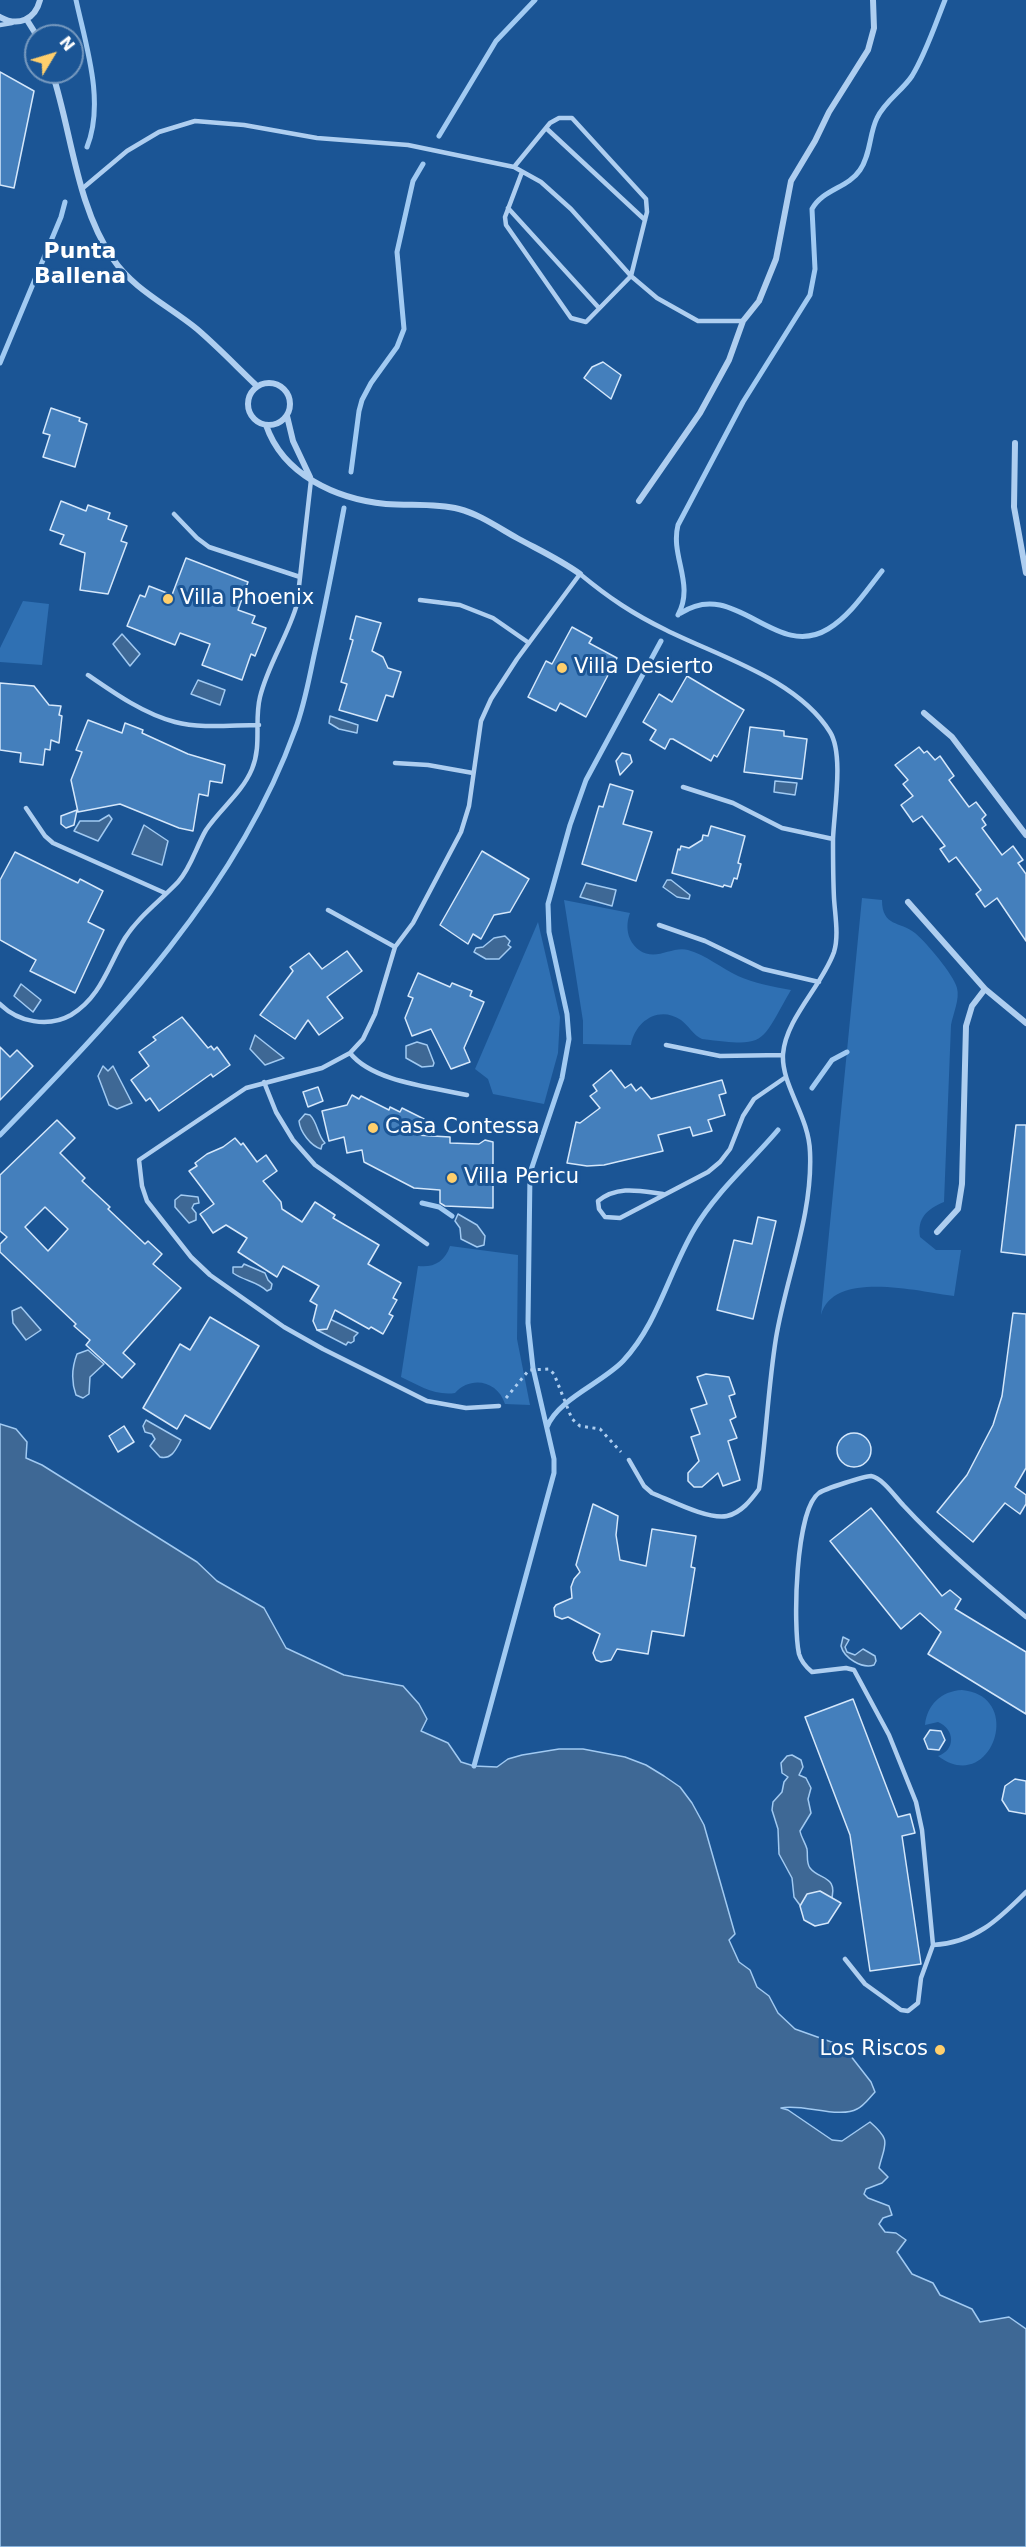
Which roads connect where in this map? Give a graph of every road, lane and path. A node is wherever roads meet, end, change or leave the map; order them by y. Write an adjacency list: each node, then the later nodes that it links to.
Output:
1 (40, 0): 4 (street)
2 (873, 0): 17 (street)
3 (0, 17): 5 (street)
4 (27, 20): 5 (street); 6 (street)
5 (13, 22): 7 (lane)
6 (30, 24)
7 (0, 25)
8 (55, 84): 12 (street)
9 (546, 128): 10 (lane); 14 (lane); 14 (lane)
10 (514, 167): 11 (lane); 12 (lane)
11 (522, 172): 13 (lane); 15 (lane)
12 (83, 188): 18 (street)
13 (508, 208): 16 (lane); 16 (lane)
14 (645, 220): 15 (lane)
15 (631, 276): 16 (lane); 17 (lane)
16 (600, 308)
17 (743, 321): 23 (street)
18 (257, 386): 19 (street); 20 (street)
19 (287, 416): 20 (street); 22 (street)
20 (266, 425): 22 (street)
21 (1015, 443): 25 (street)
22 (311, 480): 26 (street); 27 (lane)
23 (639, 501)
24 (174, 514): 27 (lane)
25 (1026, 573)
26 (580, 574): 29 (lane); 38 (lane)
27 (300, 577): 32 (lane)
28 (420, 600): 29 (lane)
29 (529, 643): 34 (lane)
30 (88, 675): 32 (lane)
31 (924, 713): 37 (street)
32 (259, 725): 39 (lane)
33 (395, 763): 34 (lane)
34 (473, 773): 43 (lane)
35 (683, 788): 38 (lane)
36 (26, 808): 39 (lane)
37 (1026, 835)
38 (833, 839): 44 (lane)
39 (165, 893): 46 (lane)
40 (908, 902): 45 (street)
41 (328, 910): 43 (lane)
42 (659, 925): 44 (lane)
43 (395, 947): 49 (lane)
44 (819, 982): 50 (lane)
45 (985, 989): 47 (street); 55 (street)
46 (0, 1004)
47 (1026, 1023)
48 (666, 1046): 50 (lane)
49 (350, 1053): 52 (lane); 53 (lane)
50 (783, 1055): 51 (lane)
51 (786, 1077): 54 (lane); 58 (lane)
52 (264, 1082): 56 (lane); 57 (lane)
53 (467, 1095)
54 (663, 1194): 54 (lane)
55 (938, 1232)
56 (427, 1244)
57 (499, 1406): 58 (path)
58 (629, 1460)
59 (1026, 1617): 61 (lane)
60 (1026, 1892): 61 (lane)
61 (933, 1945): 62 (lane)
62 (845, 1959)

